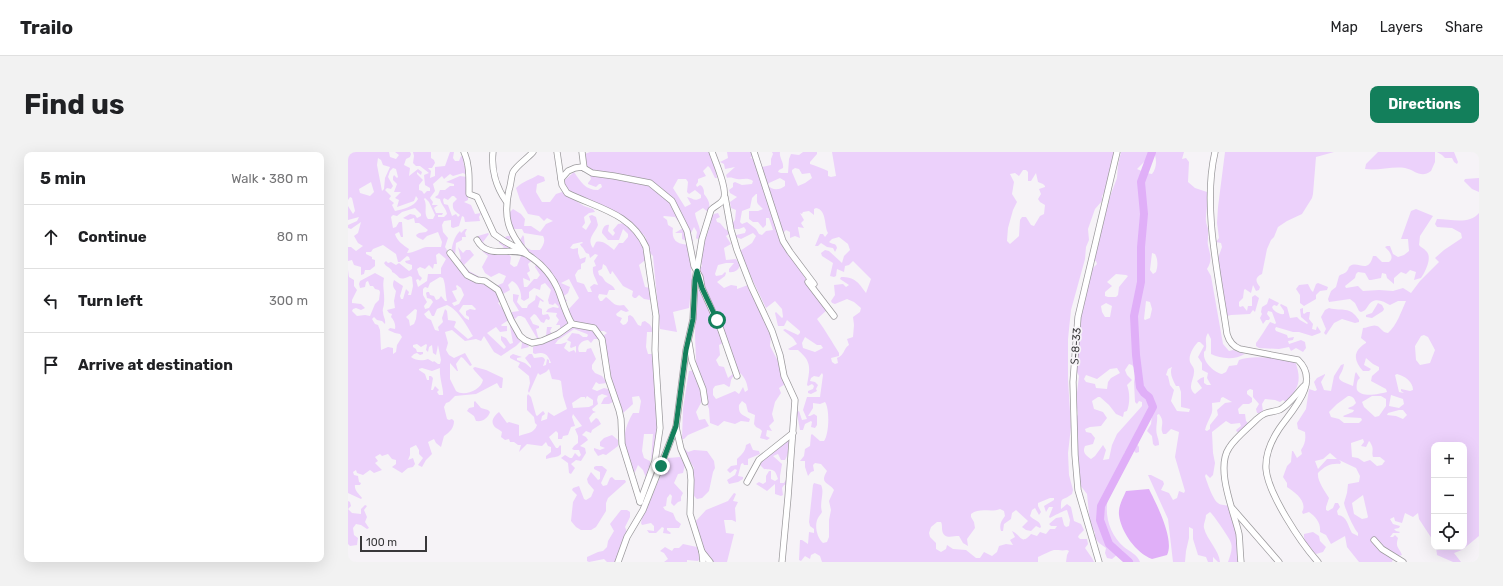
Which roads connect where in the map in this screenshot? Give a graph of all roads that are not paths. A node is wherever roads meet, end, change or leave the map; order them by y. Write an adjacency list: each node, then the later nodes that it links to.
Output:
1 (464, 152): 16 (street)
2 (493, 152): 13 (street)
3 (533, 152): 13 (street)
4 (557, 152): 11 (street)
5 (712, 152): 12 (street)
6 (754, 152): 17 (street)
7 (1117, 152): 38 (street, Տ-8-33 / Տ-8-33)
8 (1215, 152): 24 (street)
9 (583, 153): 10 (street)
10 (584, 168): 11 (street); 18 (street)
11 (561, 179): 29 (street)
12 (725, 197): 18 (street); 27 (street)
13 (506, 201): 16 (street)
14 (477, 240): 16 (street)
15 (450, 253): 21 (street)
16 (526, 253): 21 (street)
17 (802, 269): 19 (street); 20 (street)
18 (697, 271): 22 (street); 23 (street)
19 (814, 284)
20 (834, 316)
21 (572, 324): 29 (street)
22 (689, 339): 25 (street); 26 (street)
23 (737, 376)
24 (1304, 385): 30 (street); 41 (street)
25 (705, 402)
26 (676, 426): 31 (street); 33 (street)
27 (793, 432): 28 (street); 37 (street)
28 (747, 482)
29 (640, 502): 31 (street)
30 (1232, 508): 39 (street); 40 (street)
31 (643, 510): 34 (street)
32 (1374, 540): 42 (street)
33 (702, 552): 35 (street); 36 (street)
34 (618, 562)
35 (703, 562)
36 (710, 562)
37 (782, 562)
38 (1099, 562)
39 (1241, 562)
40 (1279, 562)
41 (1318, 562)
42 (1403, 562)

